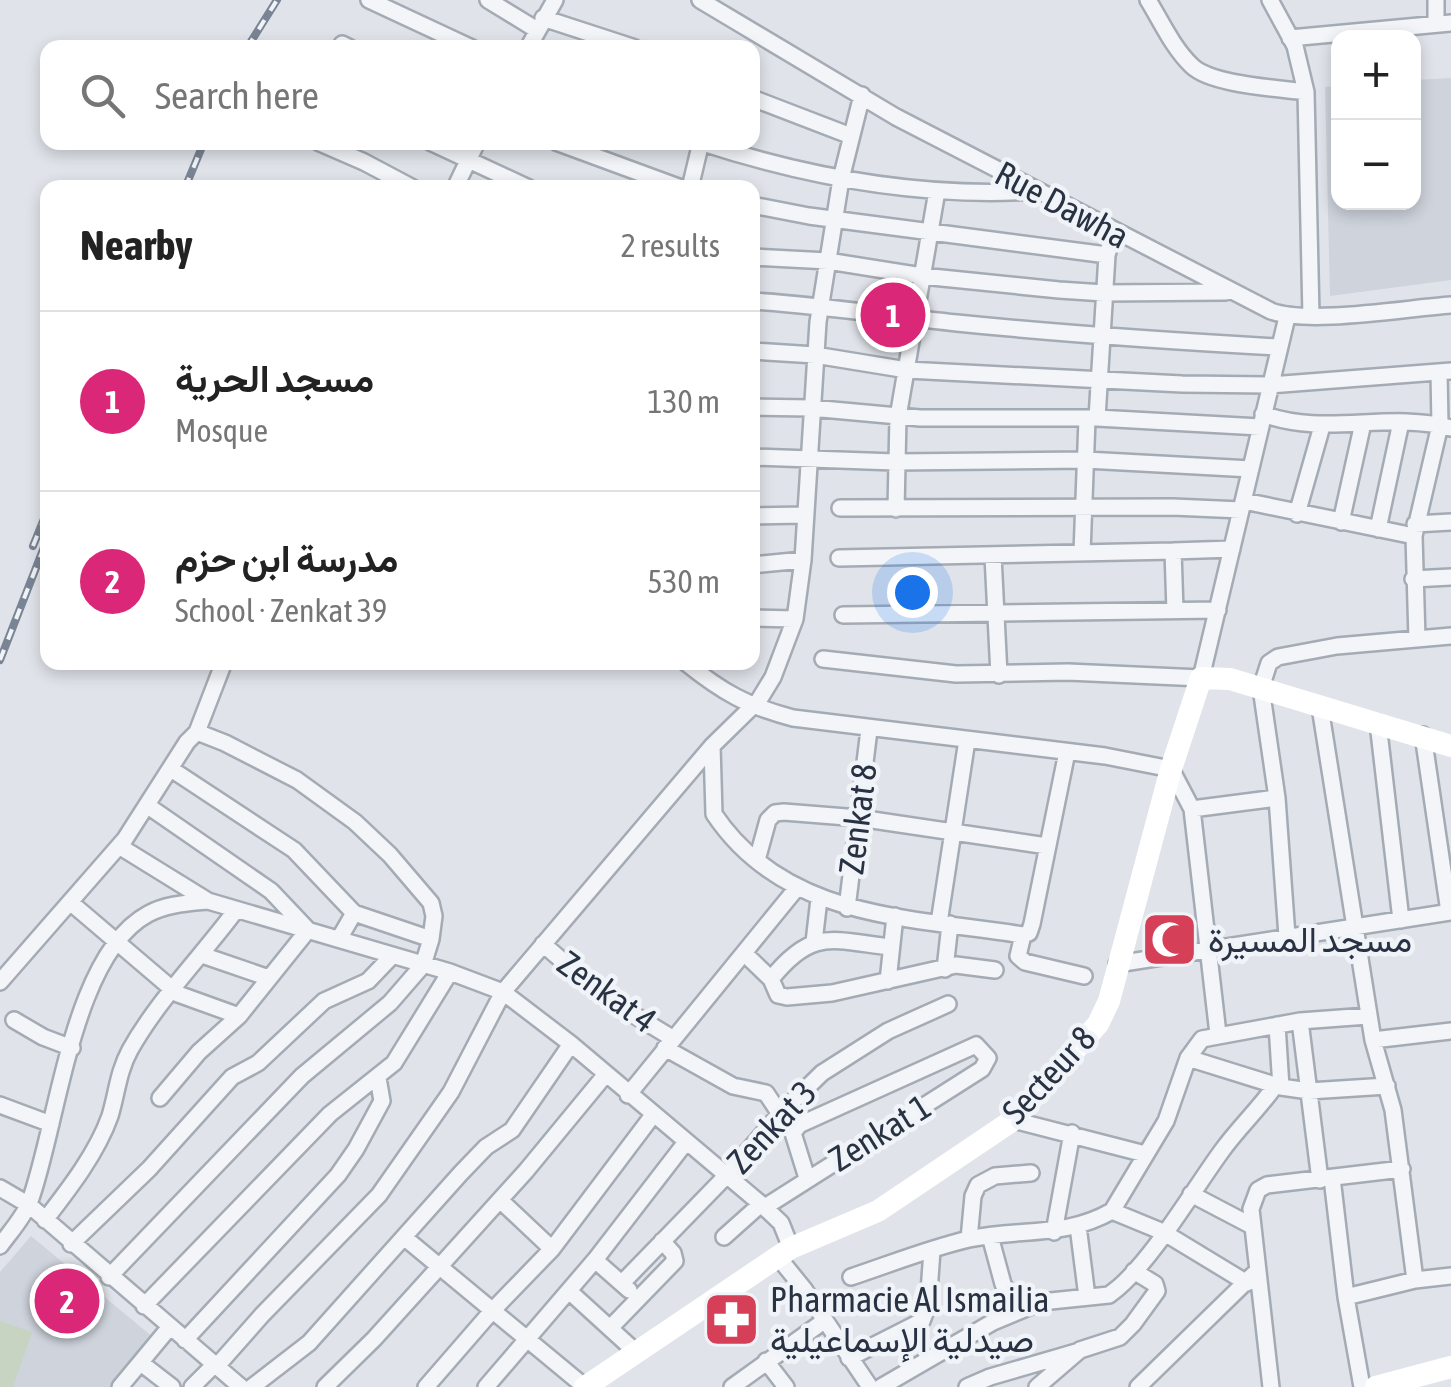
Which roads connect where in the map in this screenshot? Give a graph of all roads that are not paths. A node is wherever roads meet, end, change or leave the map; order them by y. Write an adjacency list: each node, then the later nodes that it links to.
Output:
1 (369, 0): 11 (street)
2 (488, 0): 9 (street)
3 (555, 0): 9 (street)
4 (700, 0): 15 (street, Rue Dawha)
5 (1148, 0): 14 (street)
6 (1270, 0): 10 (street)
7 (1436, 0): 8 (street)
8 (1444, 23): 10 (street)
9 (540, 24): 12 (street); 13 (street)
10 (1290, 38): 14 (street)
11 (455, 40)
12 (532, 40)
13 (603, 40)
14 (1306, 92): 46 (street)
15 (862, 96): 17 (street); 32 (street, Rue Dawha)
16 (760, 101): 17 (street)
17 (851, 136): 25 (street)
18 (336, 150): 26 (street)
19 (447, 150): 24 (street)
20 (474, 150): 24 (street)
21 (578, 150): 29 (street)
22 (698, 150): 30 (street)
23 (727, 150): 25 (street)
24 (468, 160): 27 (street); 28 (street)
25 (841, 179): 31 (street); 34 (street)
26 (399, 180)
27 (459, 180)
28 (511, 180)
29 (659, 180)
30 (692, 180)
31 (937, 191): 32 (street); 35 (street)
32 (1036, 191): 36 (street, Rue Dawha)
33 (760, 206): 34 (street)
34 (834, 219): 35 (street); 39 (street)
35 (930, 232): 37 (street); 40 (street)
36 (1114, 232): 37 (street); 41 (street, Rue Dawha)
37 (1107, 255): 42 (street)
38 (760, 258): 39 (street)
39 (828, 262): 40 (street); 45 (street)
40 (922, 276): 42 (street); 48 (street)
41 (1233, 292): 42 (street); 47 (street, Rue Dawha)
42 (1104, 293): 49 (street)
43 (760, 301): 45 (street)
44 (1451, 304): 46 (street, Rue Dawha)
45 (821, 305): 48 (street); 52 (street)
46 (1311, 316): 47 (street, Rue Dawha)
47 (1286, 317): 50 (street, Secteur 8)
48 (916, 318): 49 (street); 53 (street)
49 (1100, 336): 50 (street); 55 (street)
50 (1277, 348): 56 (street, Secteur 8)
51 (760, 352): 52 (street)
52 (815, 355): 53 (street); 58 (street)
53 (907, 370): 55 (street); 59 (street)
54 (1445, 372): 56 (street); 65 (street)
55 (1099, 379): 56 (street); 60 (street)
56 (1268, 384): 61 (street, Secteur 8)
57 (760, 407): 58 (street)
58 (811, 408): 59 (street); 68 (street)
59 (898, 417): 60 (street); 69 (street)
60 (1092, 419): 61 (street); 67 (street)
61 (1261, 421): 64 (street); 70 (street, Secteur 8)
62 (1401, 422): 63 (street); 65 (street); 80 (street)
63 (1363, 423): 64 (street); 78 (street)
64 (1322, 426): 75 (street)
65 (1446, 427): 81 (street)
66 (760, 458): 68 (street)
67 (1086, 460): 69 (street); 70 (street); 72 (street)
68 (810, 461): 69 (street); 76 (street)
69 (895, 462): 74 (street)
70 (1251, 469): 71 (street, Secteur 8)
71 (1242, 506): 72 (street); 75 (street); 82 (street, Secteur 8)
72 (1084, 507): 74 (street); 84 (street)
73 (840, 508): 74 (street)
74 (896, 508)
75 (1297, 514): 78 (street)
76 (806, 515): 77 (street); 87 (street)
77 (760, 516)
78 (1341, 522): 80 (street)
79 (1451, 522): 81 (street)
80 (1378, 529): 81 (street)
81 (1414, 530): 90 (street)
82 (1232, 549): 83 (street); 91 (street, Secteur 8)
83 (1174, 551): 84 (street); 92 (street)
84 (1082, 554): 85 (street)
85 (993, 556): 86 (street); 93 (street)
86 (839, 558)
87 (803, 560): 88 (street); 96 (street)
88 (760, 564)
89 (1451, 577): 90 (street)
90 (1413, 579): 98 (street)
91 (1218, 610): 92 (street); 103 (street, Secteur 8)
92 (1176, 611): 93 (street)
93 (996, 613): 94 (street); 102 (street)
94 (843, 615)
95 (760, 618): 96 (street)
96 (796, 618): 105 (street)
97 (1451, 636): 98 (street)
98 (1417, 639): 104 (street)
99 (823, 660): 102 (street)
100 (221, 670): 109 (street)
101 (695, 670): 105 (street)
102 (999, 675): 103 (street)
103 (1201, 678): 104 (street); 116 (street, Secteur 8)
104 (1261, 688): 106 (street); 117 (street)
105 (752, 707): 108 (street); 112 (street)
106 (1320, 707): 107 (street); 136 (street)
107 (1378, 723): 110 (street); 134 (street)
108 (869, 730): 111 (street); 120 (street, Zenkat 8)
109 (197, 732): 115 (street); 142 (street)
110 (1423, 735): 113 (street); 131 (street)
111 (967, 740): 114 (street); 121 (street)
112 (712, 746): 124 (street); 144 (street)
113 (1451, 746)
114 (1067, 752): 116 (street); 123 (street)
115 (171, 769): 118 (street); 132 (street)
116 (1171, 769): 119 (street); 150 (street, Secteur 8)
117 (1277, 798): 119 (street); 139 (street)
118 (148, 806): 122 (street); 137 (street)
119 (1192, 808): 146 (street)
120 (859, 818): 121 (street); 124 (street); 129 (street, Zenkat 8)
121 (952, 833): 123 (street); 135 (street)
122 (119, 846): 127 (street); 128 (street)
123 (1047, 846): 138 (street)
124 (757, 860): 125 (street)
125 (796, 888): 126 (street); 147 (street)
126 (819, 899): 129 (street); 143 (street)
127 (208, 901): 130 (street); 141 (street)
128 (70, 902): 141 (street); 159 (street)
129 (847, 908): 133 (street)
130 (236, 910): 137 (street); 148 (street)
131 (1450, 912): 134 (street)
132 (354, 913): 140 (street); 142 (street)
133 (894, 916): 135 (street); 145 (street)
134 (1402, 920): 136 (street)
135 (945, 923): 138 (street); 152 (street)
136 (1354, 928): 139 (street); 164 (street)
137 (308, 930): 140 (street); 156 (street)
138 (1023, 935): 155 (street)
139 (1287, 936): 146 (street)
140 (339, 939): 149 (street)
141 (117, 940): 160 (street); 173 (street)
142 (430, 940): 151 (street)
143 (814, 942): 145 (street); 157 (street)
144 (543, 944): 161 (street); 171 (street, Zenkat 4)
145 (890, 947): 158 (street)
146 (1206, 950): 150 (street); 169 (street)
147 (745, 954): 157 (street); 171 (street)
148 (202, 955): 156 (street); 160 (street)
149 (391, 957): 151 (street); 212 (street)
150 (1117, 964): 185 (street, Secteur 8)
151 (423, 965): 154 (street); 220 (street)
152 (945, 969): 153 (street); 158 (street)
153 (995, 970)
154 (450, 972): 161 (street); 176 (street)
155 (1084, 976)
156 (270, 978): 163 (street)
157 (771, 980): 158 (street)
158 (888, 980)
159 (0, 982)
160 (174, 990): 163 (street); 201 (street)
161 (503, 992): 172 (street); 242 (street)
162 (948, 1004): 183 (street, Zenkat 3)
163 (238, 1016): 181 (street)
164 (1368, 1016): 166 (street); 170 (street)
165 (14, 1020): 173 (street)
166 (1300, 1021): 167 (street); 179 (street)
167 (1277, 1025): 169 (street); 177 (street)
168 (1451, 1030): 170 (street)
169 (1218, 1034): 174 (street)
170 (1372, 1040): 178 (street)
171 (669, 1043): 180 (street); 183 (street, Zenkat 4)
172 (571, 1044): 175 (street); 209 (street)
173 (72, 1048): 186 (street)
174 (1189, 1059): 177 (street); 189 (street)
175 (606, 1074): 180 (street); 197 (street)
176 (378, 1078): 229 (street); 236 (street)
177 (1278, 1086): 179 (street); 196 (street)
178 (1388, 1086): 179 (street); 190 (street)
179 (1309, 1091): 194 (street)
180 (628, 1095): 184 (street)
181 (160, 1098)
182 (0, 1105): 186 (street)
183 (780, 1114): 192 (street, Zenkat 3)
184 (653, 1115): 188 (street); 213 (street)
185 (1013, 1120): 187 (street); 215 (street, Secteur 8)
186 (50, 1124): 198 (street)
187 (1072, 1133): 189 (street); 204 (street)
188 (686, 1142): 192 (street); 216 (street)
189 (1145, 1154): 200 (street)
190 (1402, 1170): 194 (street); 223 (street)
191 (1031, 1173): 210 (street)
192 (727, 1175): 199 (street); 211 (street, Zenkat 3)
193 (807, 1178): 193 (street, Zenkat 1); 199 (street, Zenkat 1)
194 (1326, 1179): 203 (street); 227 (street)
195 (0, 1188): 198 (street)
196 (1191, 1194): 203 (street); 205 (street)
197 (500, 1200): 213 (street); 217 (street)
198 (29, 1205): 201 (street); 208 (street)
199 (763, 1205): 207 (street, Zenkat 1); 215 (street)
200 (1112, 1211): 202 (street); 205 (street)
201 (45, 1220): 212 (street)
202 (1078, 1226): 204 (street); 226 (street)
203 (1252, 1226): 222 (street)
204 (1054, 1232): 206 (street)
205 (1163, 1232): 218 (street); 222 (street)
206 (990, 1236): 210 (street); 231 (street)
207 (724, 1237)
208 (3, 1238)
209 (405, 1238): 217 (street); 248 (street)
210 (968, 1240): 214 (street)
211 (662, 1241): 224 (street, Zenkat 3); 228 (street)
212 (71, 1244): 220 (street)
213 (552, 1249): 230 (street)
214 (932, 1250): 221 (street); 239 (street)
215 (784, 1253): 232 (street); 238 (street, Secteur 8)
216 (595, 1260): 224 (street); 225 (street)
217 (438, 1268): 230 (street); 249 (street)
218 (1134, 1271): 226 (street); 237 (street)
219 (1451, 1276): 223 (street)
220 (109, 1277): 229 (street)
221 (852, 1277)
222 (1252, 1277): 259 (street); 260 (street)
223 (1415, 1280): 227 (street)
224 (622, 1284): 228 (street)
225 (569, 1291): 233 (street); 235 (street)
226 (1087, 1297): 231 (street)
227 (1346, 1297): 261 (street)
228 (639, 1299): 233 (street)
229 (144, 1306): 234 (street)
230 (492, 1311): 235 (street); 250 (street)
231 (1018, 1311): 256 (street)
232 (824, 1321): 239 (street); 240 (street)
233 (612, 1327): 238 (street)
234 (169, 1328): 236 (street); 241 (street)
235 (528, 1338): 251 (street); 252 (street)
236 (185, 1340): 242 (street)
237 (1080, 1350): 257 (street); 258 (street)
238 (637, 1353): 252 (street, Secteur 8)
239 (850, 1358): 255 (street)
240 (766, 1361): 253 (street); 254 (street)
241 (140, 1363): 244 (street); 245 (street)
242 (216, 1365): 246 (street); 247 (street)
243 (1451, 1367): 262 (street)
244 (120, 1387)
245 (172, 1387)
246 (192, 1387)
247 (241, 1387)
248 (252, 1387)
249 (326, 1387)
250 (426, 1387)
251 (486, 1387)
252 (585, 1387)
253 (732, 1387)
254 (786, 1387)
255 (870, 1387)
256 (882, 1387)
257 (967, 1387)
258 (1037, 1387)
259 (1138, 1387)
260 (1271, 1387)
261 (1362, 1387)
262 (1376, 1387)

